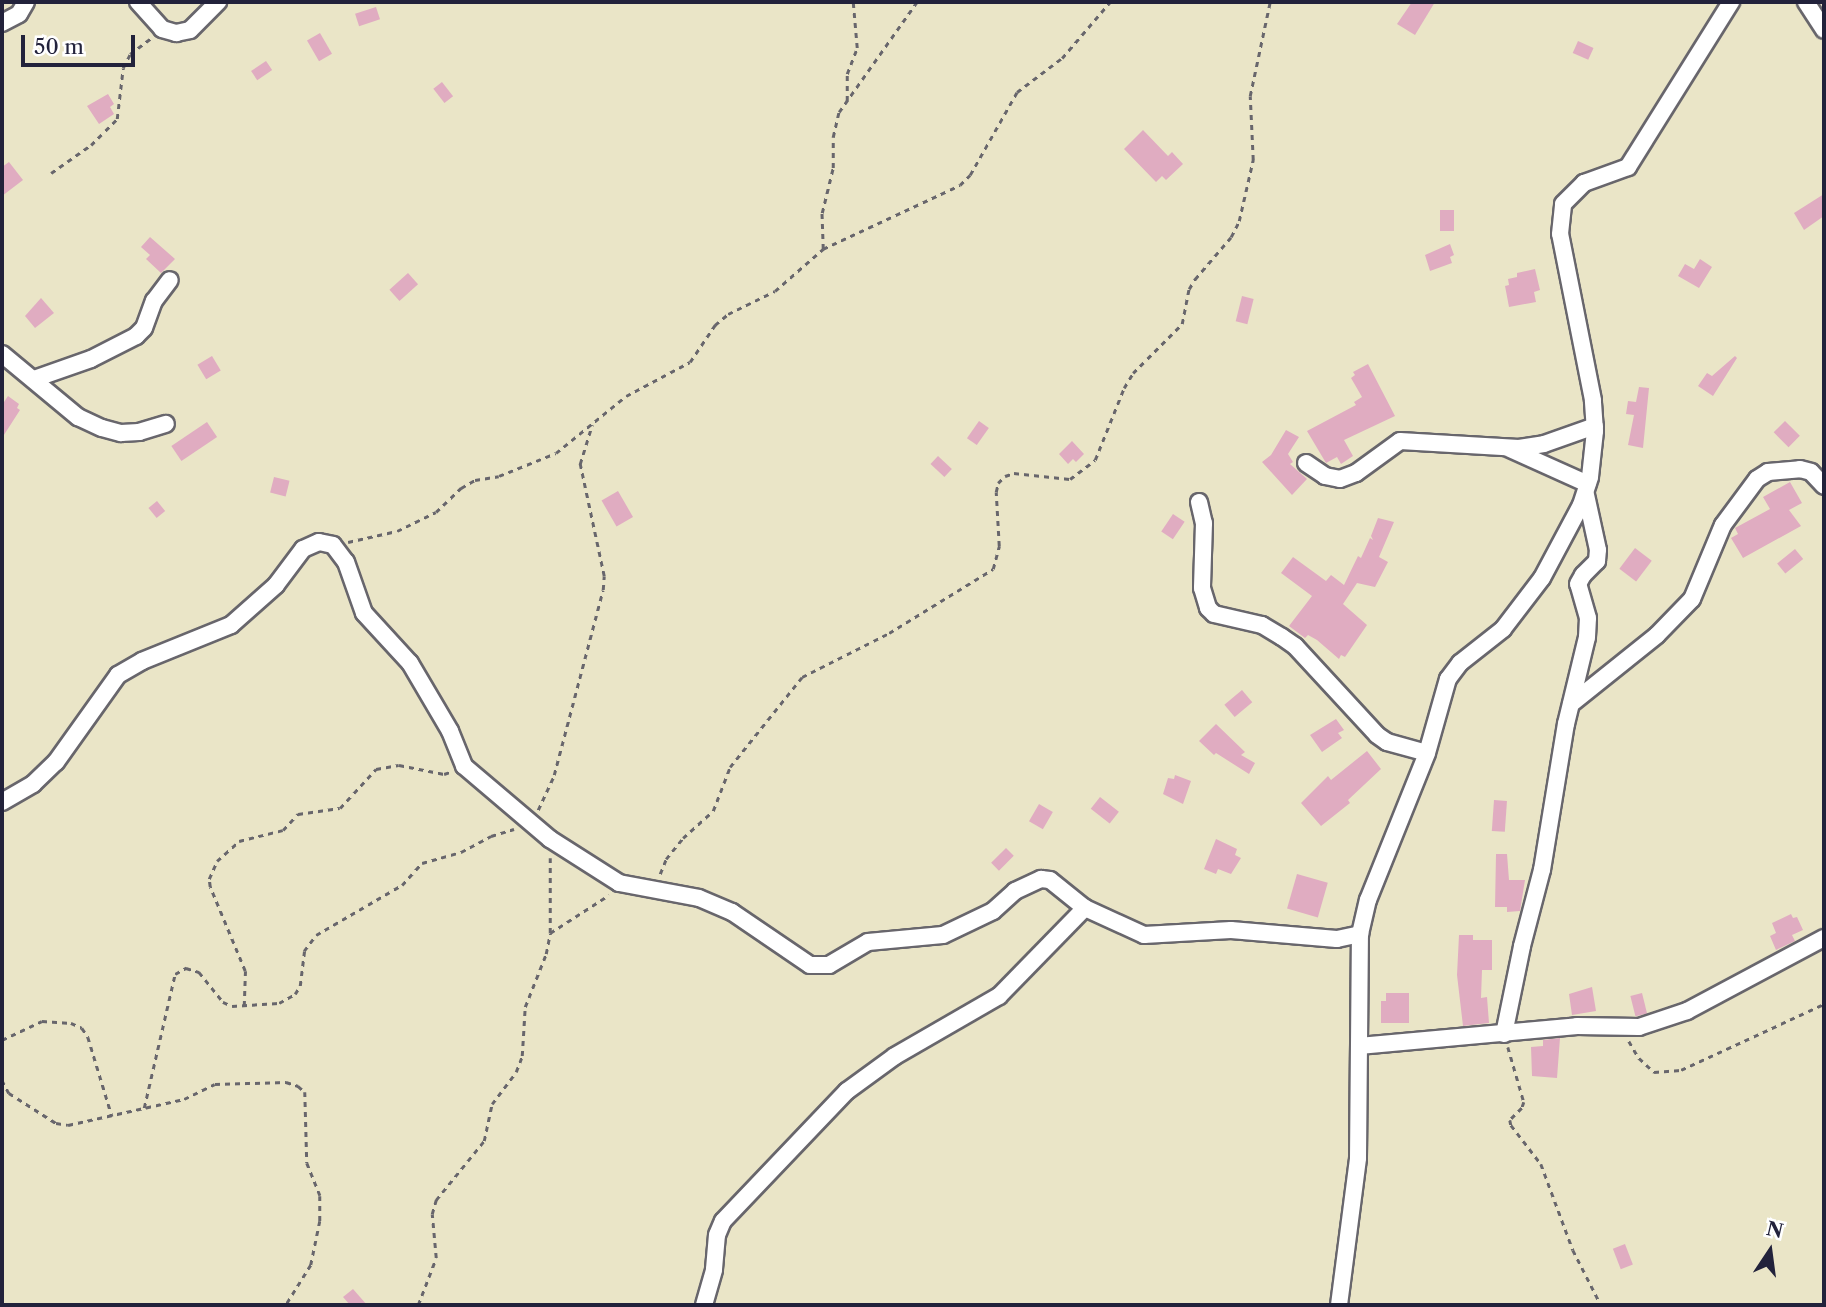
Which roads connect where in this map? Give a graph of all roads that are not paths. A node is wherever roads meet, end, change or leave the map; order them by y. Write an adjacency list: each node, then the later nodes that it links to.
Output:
1 (26, 2): 6 (street)
2 (138, 2): 3 (street)
3 (218, 2)
4 (1731, 2): 12 (street)
5 (1806, 2): 7 (street)
6 (2, 23)
7 (1824, 30)
8 (170, 280): 10 (street)
9 (2, 355): 10 (street)
10 (34, 379): 11 (street)
11 (166, 424)
12 (1595, 426): 13 (street); 16 (street)
13 (1507, 447): 14 (street); 16 (street)
14 (1306, 463)
15 (1824, 486): 18 (street)
16 (1587, 488): 18 (street); 19 (street)
17 (1199, 502): 19 (street)
18 (1571, 704): 24 (street)
19 (1427, 753): 22 (street)
20 (2, 802): 21 (street)
21 (1085, 908): 22 (street); 26 (street)
22 (1360, 934): 25 (street)
23 (1824, 938): 24 (street)
24 (1504, 1034): 25 (street)
25 (1359, 1046): 27 (street)
26 (704, 1305)
27 (1339, 1305)

